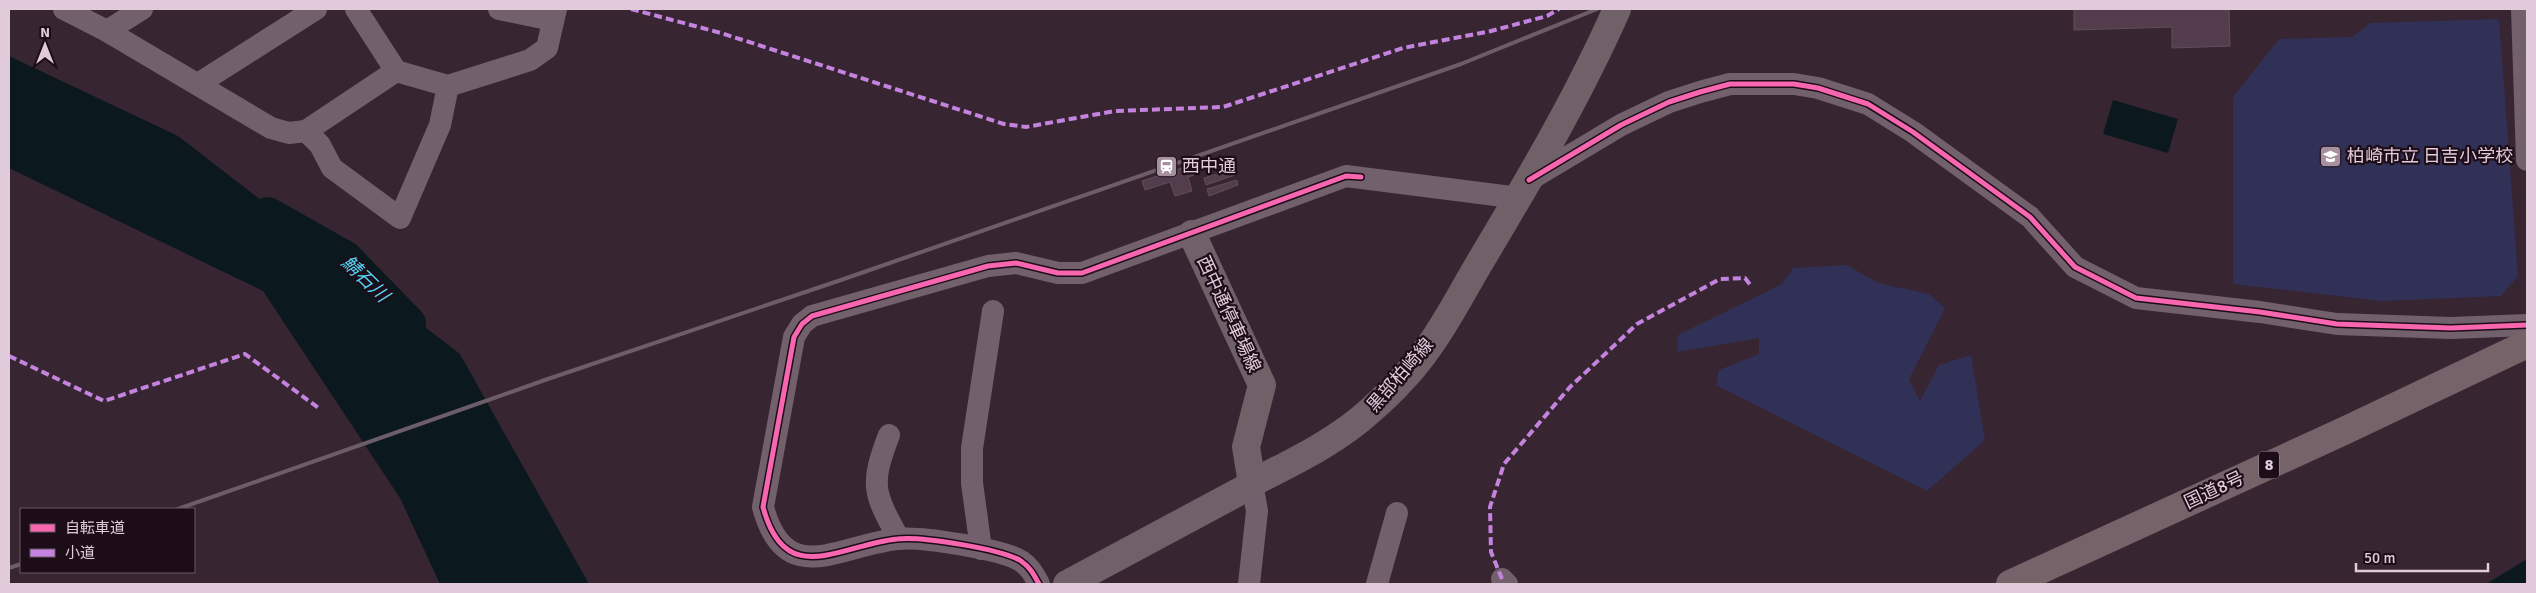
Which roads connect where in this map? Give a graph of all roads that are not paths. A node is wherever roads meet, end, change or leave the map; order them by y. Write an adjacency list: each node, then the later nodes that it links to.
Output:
1 (64, 9): 9 (street)
2 (142, 9): 9 (street)
3 (316, 9): 11 (street)
4 (356, 9): 10 (street)
5 (499, 9): 8 (street)
6 (1617, 9): 15 (main road, 黒部柏崎線)
7 (2522, 9): 14 (street)
8 (554, 14): 12 (street)
9 (107, 31): 11 (street)
10 (396, 71): 12 (street); 13 (street)
11 (198, 84): 13 (street)
12 (448, 86): 13 (street)
13 (306, 131)
14 (2527, 160)
15 (1524, 189): 16 (street); 18 (street); 21 (main road, 黒部柏崎線)
16 (1192, 234): 21 (main road, 西中通停車場線); 23 (street)
17 (992, 311): 24 (street)
18 (2527, 325)
19 (2527, 344): 29 (highway, 国道8号 / 8)
20 (889, 435): 23 (street)
21 (1252, 482): 26 (main road, 黒部柏崎線); 27 (street)
22 (1397, 513): 28 (street)
23 (899, 538): 24 (street)
24 (981, 549): 25 (street)
25 (1039, 584)
26 (1067, 584)
27 (1249, 584)
28 (1377, 584)
29 (2010, 584)

